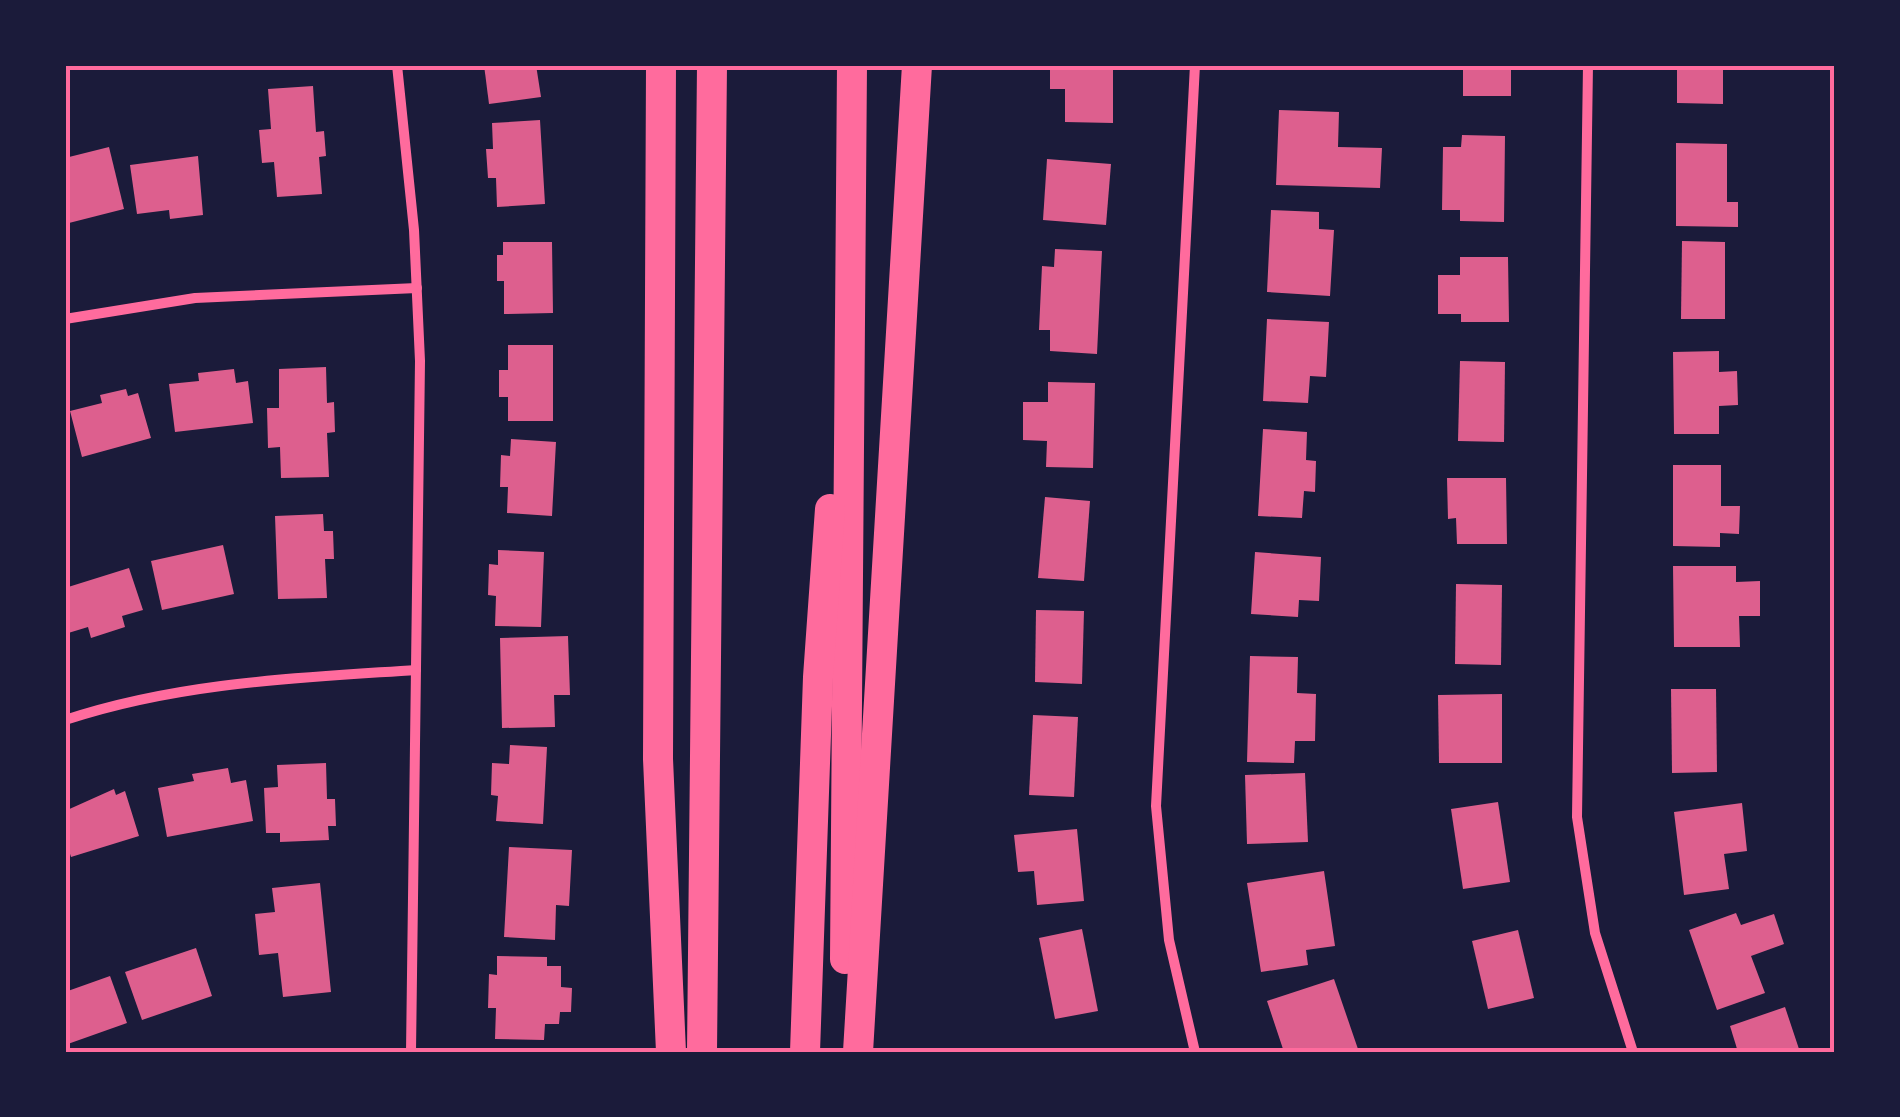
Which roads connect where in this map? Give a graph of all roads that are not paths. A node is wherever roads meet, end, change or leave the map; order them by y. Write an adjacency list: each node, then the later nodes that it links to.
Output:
1 (397, 65): 9 (street)
2 (661, 65): 15 (highway)
3 (714, 65): 16 (highway)
4 (852, 65): 8 (highway)
5 (917, 65): 19 (highway)
6 (1195, 65): 20 (street)
7 (1588, 65): 13 (street)
8 (851, 222): 17 (highway); 18 (highway)
9 (417, 288): 10 (street); 11 (street)
10 (65, 320)
11 (416, 670): 12 (street); 14 (street)
12 (65, 720)
13 (1629, 1051)
14 (411, 1052)
15 (671, 1052)
16 (702, 1052)
17 (805, 1052)
18 (844, 1052)
19 (858, 1052)
20 (1195, 1052)

